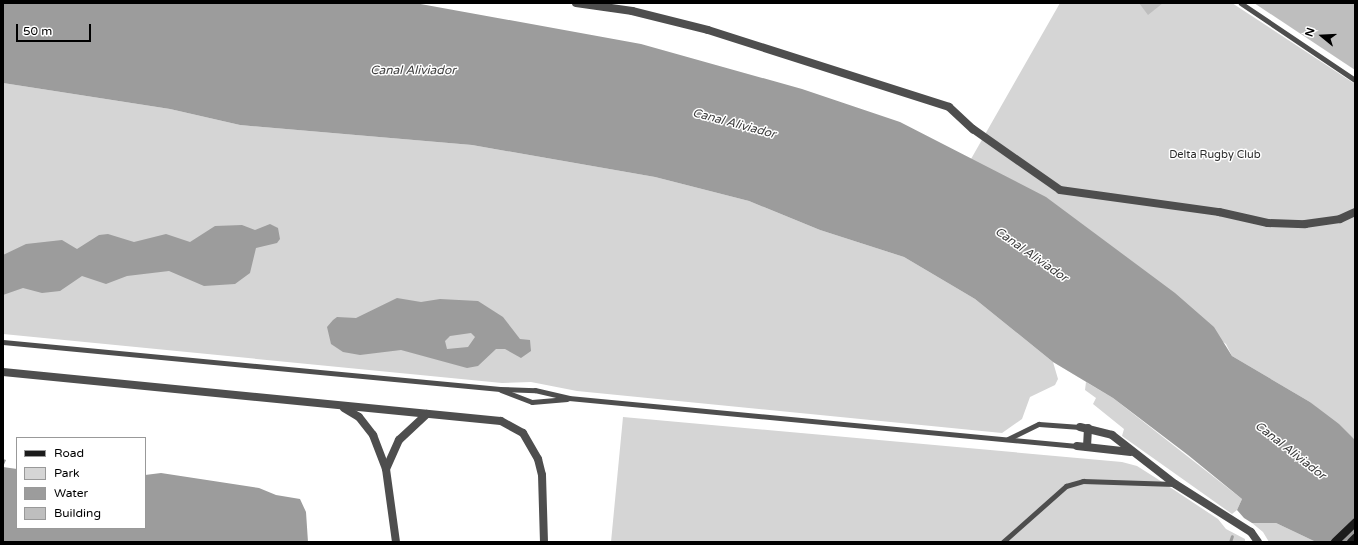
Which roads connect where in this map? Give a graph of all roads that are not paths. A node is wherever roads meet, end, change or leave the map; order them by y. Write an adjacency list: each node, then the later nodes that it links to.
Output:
1 (576, 3): 4 (street)
2 (1241, 3): 3 (lane)
3 (1355, 80)
4 (1355, 212)
5 (3, 342): 7 (lane)
6 (3, 372): 9 (street)
7 (500, 389): 8 (lane); 8 (lane)
8 (569, 398): 12 (lane)
9 (340, 406): 10 (street); 16 (street)
10 (427, 414): 16 (street); 21 (street)
11 (1084, 427): 12 (lane); 14 (street); 15 (street)
12 (1008, 439): 13 (lane)
13 (1077, 446): 14 (street)
14 (1087, 447): 15 (street)
15 (1132, 452): 17 (street)
16 (386, 469): 20 (street)
17 (1175, 484): 22 (lane); 23 (street)
18 (1355, 523): 24 (main road)
19 (1355, 538): 25 (main road)
20 (396, 542)
21 (544, 542)
22 (1003, 542)
23 (1258, 542)
24 (1336, 542)
25 (1351, 542)

